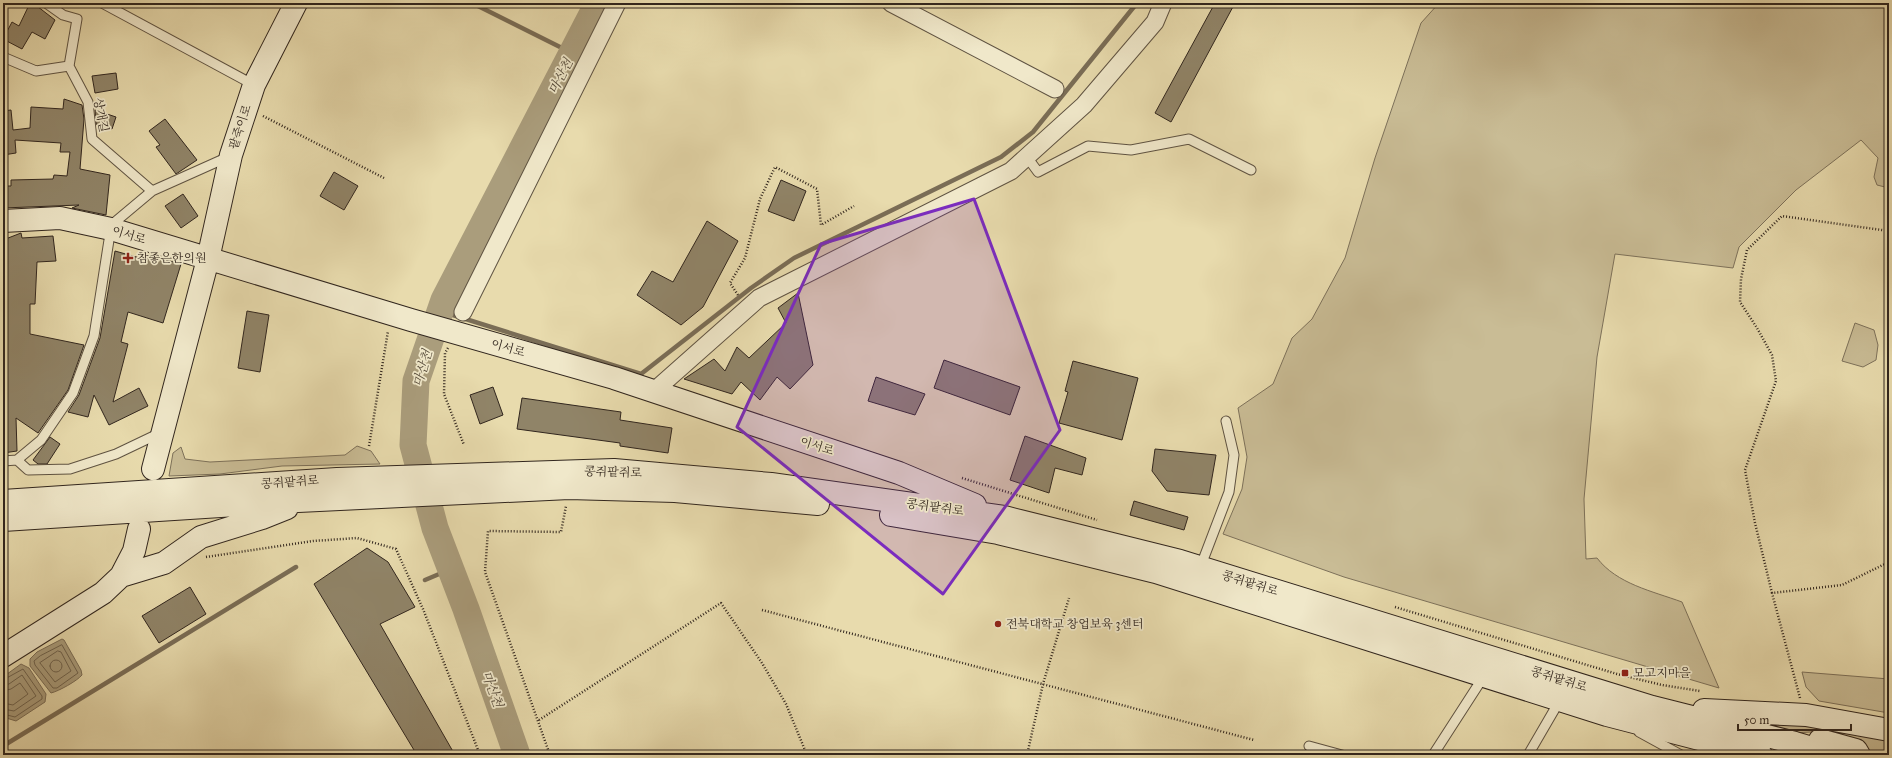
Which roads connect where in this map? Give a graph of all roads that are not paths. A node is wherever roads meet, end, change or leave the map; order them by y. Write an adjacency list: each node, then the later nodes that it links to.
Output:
1 (46, 3): 8 (lane)
2 (102, 3): 9 (lane)
3 (296, 3): 9 (main road, 팥죽이로)
4 (617, 3): 18 (street)
5 (891, 3): 10 (street)
6 (1163, 3): 12 (street)
7 (3, 57): 8 (lane)
8 (69, 66): 14 (lane, 상개길)
9 (254, 85): 11 (main road, 팥죽이로)
10 (1055, 89)
11 (231, 155): 14 (lane); 17 (main road, 팥죽이로)
12 (1027, 157): 13 (lane); 19 (street)
13 (1251, 170)
14 (152, 191): 16 (lane)
15 (3, 221): 16 (main road, 이서로)
16 (111, 229): 17 (main road, 이서로); 22 (lane)
17 (208, 259): 19 (main road, 이서로); 21 (main road, 팥죽이로)
18 (463, 312)
19 (653, 392): 29 (main road, 이서로)
20 (1226, 421): 32 (lane)
21 (163, 431): 22 (lane); 24 (main road, 팥죽이로)
22 (17, 460): 23 (lane)
23 (3, 461)
24 (153, 469)
25 (459, 484): 26 (main road, 콩쥐팥쥐로); 29 (main road, 콩쥐팥쥐로); 35 (main road, 콩쥐팥쥐로)
26 (387, 487): 27 (main road, 콩쥐팥쥐로); 28 (main road, 콩쥐팥쥐로)
27 (3, 501)
28 (298, 501): 30 (main road, 콩쥐팥쥐로); 33 (main road)
29 (1004, 517): 32 (main road, 콩쥐팥쥐로)
30 (3, 520)
31 (139, 529): 33 (main road)
32 (1200, 568): 37 (main road, 콩쥐팥쥐로)
33 (121, 576): 34 (main road)
34 (3, 656)
35 (1484, 676): 36 (main road, 콩쥐팥쥐로); 44 (lane)
36 (1560, 700): 38 (main road, 콩쥐팥쥐로); 45 (lane)
37 (1652, 707): 39 (main road); 40 (main road, 콩쥐팥쥐로)
38 (1608, 715): 42 (main road, 콩쥐팥쥐로); 46 (lane)
39 (1889, 730)
40 (1800, 744): 47 (main road, 콩쥐팥쥐로); 48 (main road)
41 (1309, 746): 43 (lane)
42 (1756, 754)
43 (1342, 755)
44 (1433, 755)
45 (1528, 755)
46 (1681, 755)
47 (1836, 755)
48 (1859, 755)

